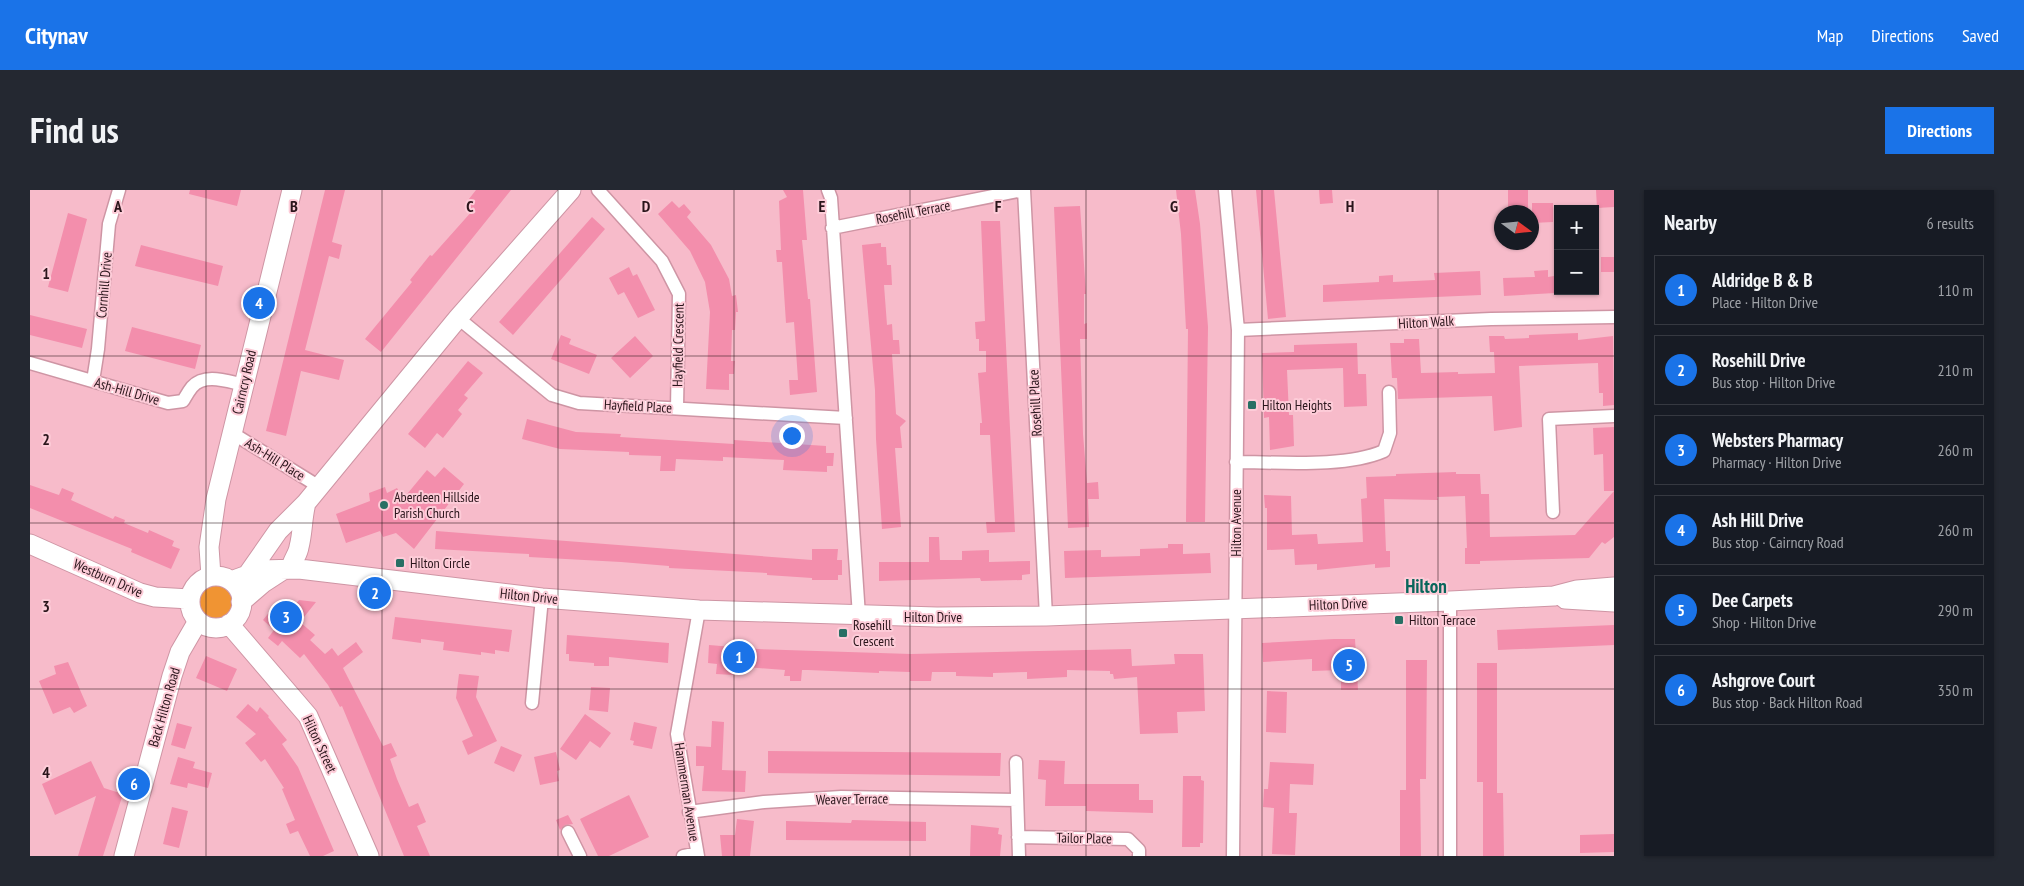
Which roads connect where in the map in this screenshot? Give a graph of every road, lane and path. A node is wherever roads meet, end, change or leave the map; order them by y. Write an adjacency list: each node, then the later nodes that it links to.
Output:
1 (119, 190): 13 (street, Cornhill Drive)
2 (292, 190): 14 (street, Cairncry Road)
3 (570, 190): 10 (street)
4 (598, 190): 16 (street, Hayfield Crescent)
5 (828, 190): 8 (street)
6 (1024, 190): 8 (street, Rosehill Terrace); 39 (street, Rosehill Place)
7 (1225, 190): 11 (street, Hilton Avenue)
8 (832, 228): 18 (street)
9 (1614, 317): 11 (street, Hilton Walk)
10 (458, 318): 16 (street, Hayfield Place); 21 (street)
11 (1238, 330): 20 (street, Hilton Avenue)
12 (30, 363): 13 (street, Ash-Hill Drive)
13 (93, 381): 14 (street, Ash-Hill Drive)
14 (245, 385): 19 (street, Cairncry Road)
15 (1390, 392): 20 (street)
16 (678, 408): 18 (street, Hayfield Place)
17 (1614, 416): 23 (street)
18 (846, 418): 38 (street)
19 (232, 433): 21 (street, Ash-Hill Place); 27 (street, Cairncry Road)
20 (1236, 462): 36 (street, Hilton Avenue)
21 (318, 486): 22 (street)
22 (306, 503): 24 (street); 26 (street)
23 (1553, 512)
24 (286, 522): 26 (street); 28 (street)
25 (30, 544): 32 (street, Westburn Drive)
26 (289, 566): 28 (street, Hilton Drive); 31 (street, Hilton Drive); 34 (street)
27 (211, 576): 28 (street); 32 (street)
28 (240, 578): 34 (street)
29 (1614, 586): 30 (street, Hilton Drive)
30 (1554, 596): 33 (street, Hilton Drive); 35 (street, Hilton Drive)
31 (542, 598): 37 (street, Hilton Drive); 42 (street)
32 (190, 600): 40 (street)
33 (1450, 601): 36 (street, Hilton Drive); 56 (street)
34 (241, 602): 41 (street)
35 (1614, 602)
36 (1235, 608): 39 (street, Hilton Drive); 55 (street, Hilton Avenue)
37 (699, 610): 38 (street, Hilton Drive); 45 (street, Hammerman Avenue)
38 (859, 616): 39 (street, Hilton Drive)
39 (1046, 616)
40 (198, 621): 41 (street); 49 (street, Back Hilton Road)
41 (229, 624): 50 (street, Hilton Street)
42 (532, 703)
43 (1016, 762): 44 (street)
44 (1017, 800): 45 (street, Weaver Terrace); 47 (street)
45 (689, 812): 48 (street, Hammerman Avenue)
46 (568, 832): 51 (street)
47 (1018, 837): 53 (street); 54 (street, Tailor Place)
48 (697, 854): 52 (street)
49 (124, 856)
50 (370, 856)
51 (580, 856)
52 (683, 856)
53 (1019, 856)
54 (1139, 856)
55 (1233, 856)
56 (1450, 856)

